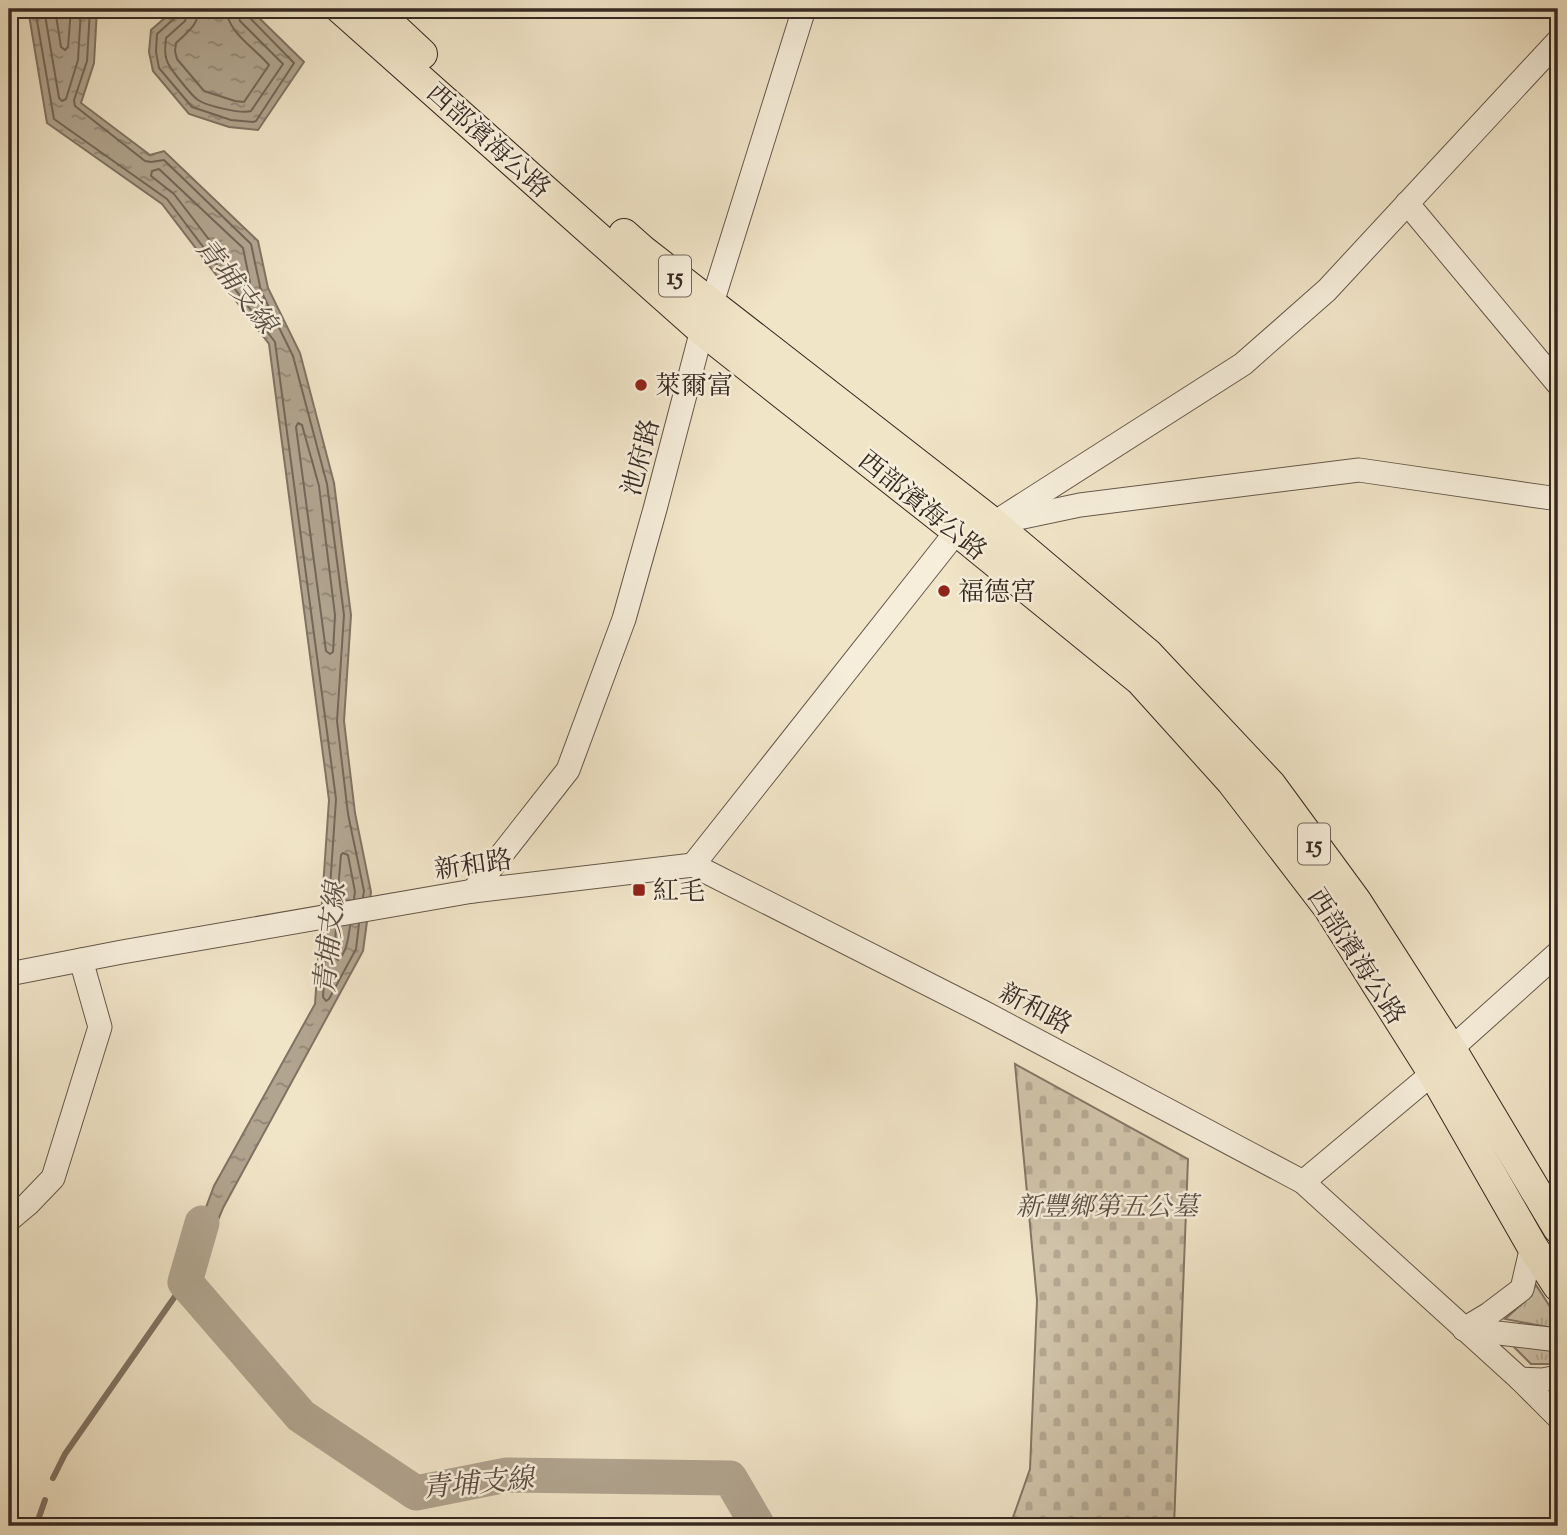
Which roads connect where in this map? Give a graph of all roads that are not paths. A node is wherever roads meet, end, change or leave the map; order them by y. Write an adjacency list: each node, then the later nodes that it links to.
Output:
1 (341, 9): 6 (main road, 西部濱海公路 / 15)
2 (374, 9): 6 (main road, 西部濱海公路 / 15)
3 (804, 9): 6 (street, 池府路)
4 (1558, 41): 5 (street)
5 (1407, 203): 7 (street); 9 (street)
6 (707, 317): 9 (main road, 西部濱海公路 / 15); 10 (main road, 西部濱海公路 / 15); 12 (street, 池府路)
7 (1558, 384)
8 (1558, 499): 9 (street)
9 (993, 523): 10 (street); 16 (main road, 西部濱海公路 / 15)
10 (957, 531): 11 (street); 17 (main road, 西部濱海公路 / 15)
11 (693, 865): 12 (street, 新和路); 18 (street, 新和路)
12 (473, 891): 14 (street, 新和路)
13 (1558, 953): 16 (street)
14 (81, 960): 15 (street); 19 (street)
15 (9, 974)
16 (1451, 1049): 17 (street); 20 (main road, 西部濱海公路 / 15)
17 (1433, 1073): 18 (street); 21 (main road, 西部濱海公路 / 15)
18 (1303, 1182): 23 (street, 新和路)
19 (9, 1220)
20 (1558, 1228)
21 (1532, 1245): 22 (main road, 西部濱海公路 / 15); 23 (street)
22 (1558, 1286)
23 (1464, 1329): 24 (street); 26 (street, 新和路)
24 (1558, 1340)
25 (1558, 1377): 26 (street)
26 (1520, 1379): 27 (street, 新和路)
27 (1558, 1418)

